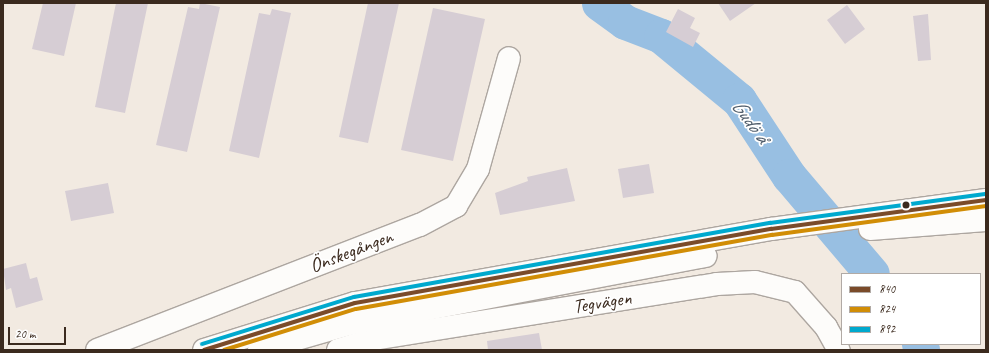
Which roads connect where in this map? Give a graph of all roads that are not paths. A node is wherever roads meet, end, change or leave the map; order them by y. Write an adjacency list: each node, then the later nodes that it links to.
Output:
1 (509, 58): 6 (main road, Önskegången)
2 (986, 200): 4 (main road)
3 (986, 220): 4 (main road)
4 (853, 225): 5 (main road)
5 (795, 232): 7 (main road); 8 (main road)
6 (97, 350)
7 (204, 350)
8 (259, 350)
9 (338, 350): 10 (main road, Tegvägen)
10 (838, 350)

